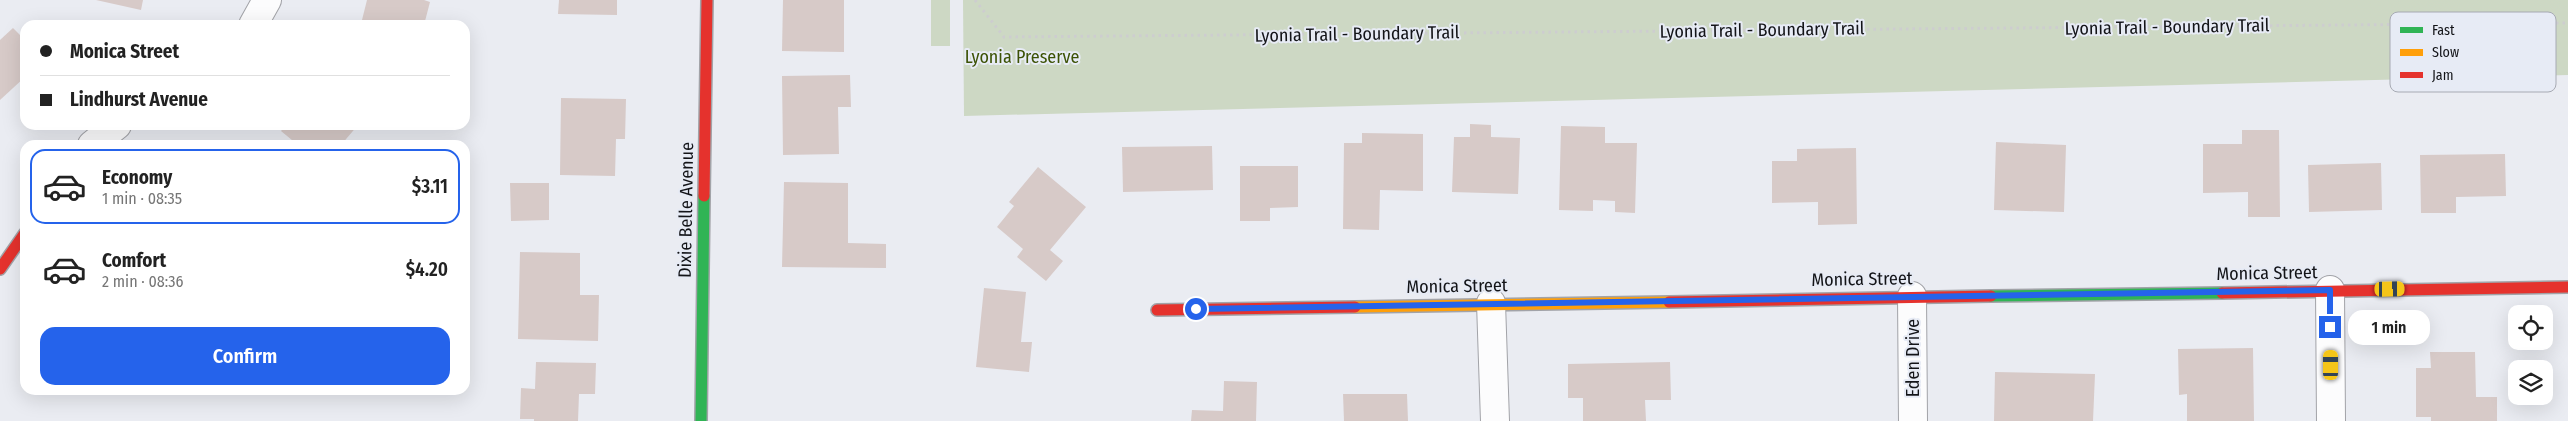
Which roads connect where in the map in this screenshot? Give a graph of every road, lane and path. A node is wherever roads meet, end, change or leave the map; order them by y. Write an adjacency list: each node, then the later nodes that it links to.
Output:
1 (267, 0): 4 (street)
2 (707, 0): 15 (street, Dixie Belle Avenue)
3 (975, 0): 5 (path, Lyonia Trail - Boundary Trail)
4 (256, 20)
5 (2390, 25)
6 (111, 130): 7 (street)
7 (98, 140)
8 (20, 239): 9 (street)
9 (0, 269)
10 (2568, 287): 11 (street, Monica Street)
11 (2330, 290): 12 (street, Monica Street); 18 (street)
12 (1912, 296): 13 (street, Monica Street); 17 (street, Eden Drive)
13 (1491, 303): 14 (street, Monica Street); 16 (street)
14 (1157, 310)
15 (701, 421)
16 (1495, 421)
17 (1913, 421)
18 (2331, 421)

